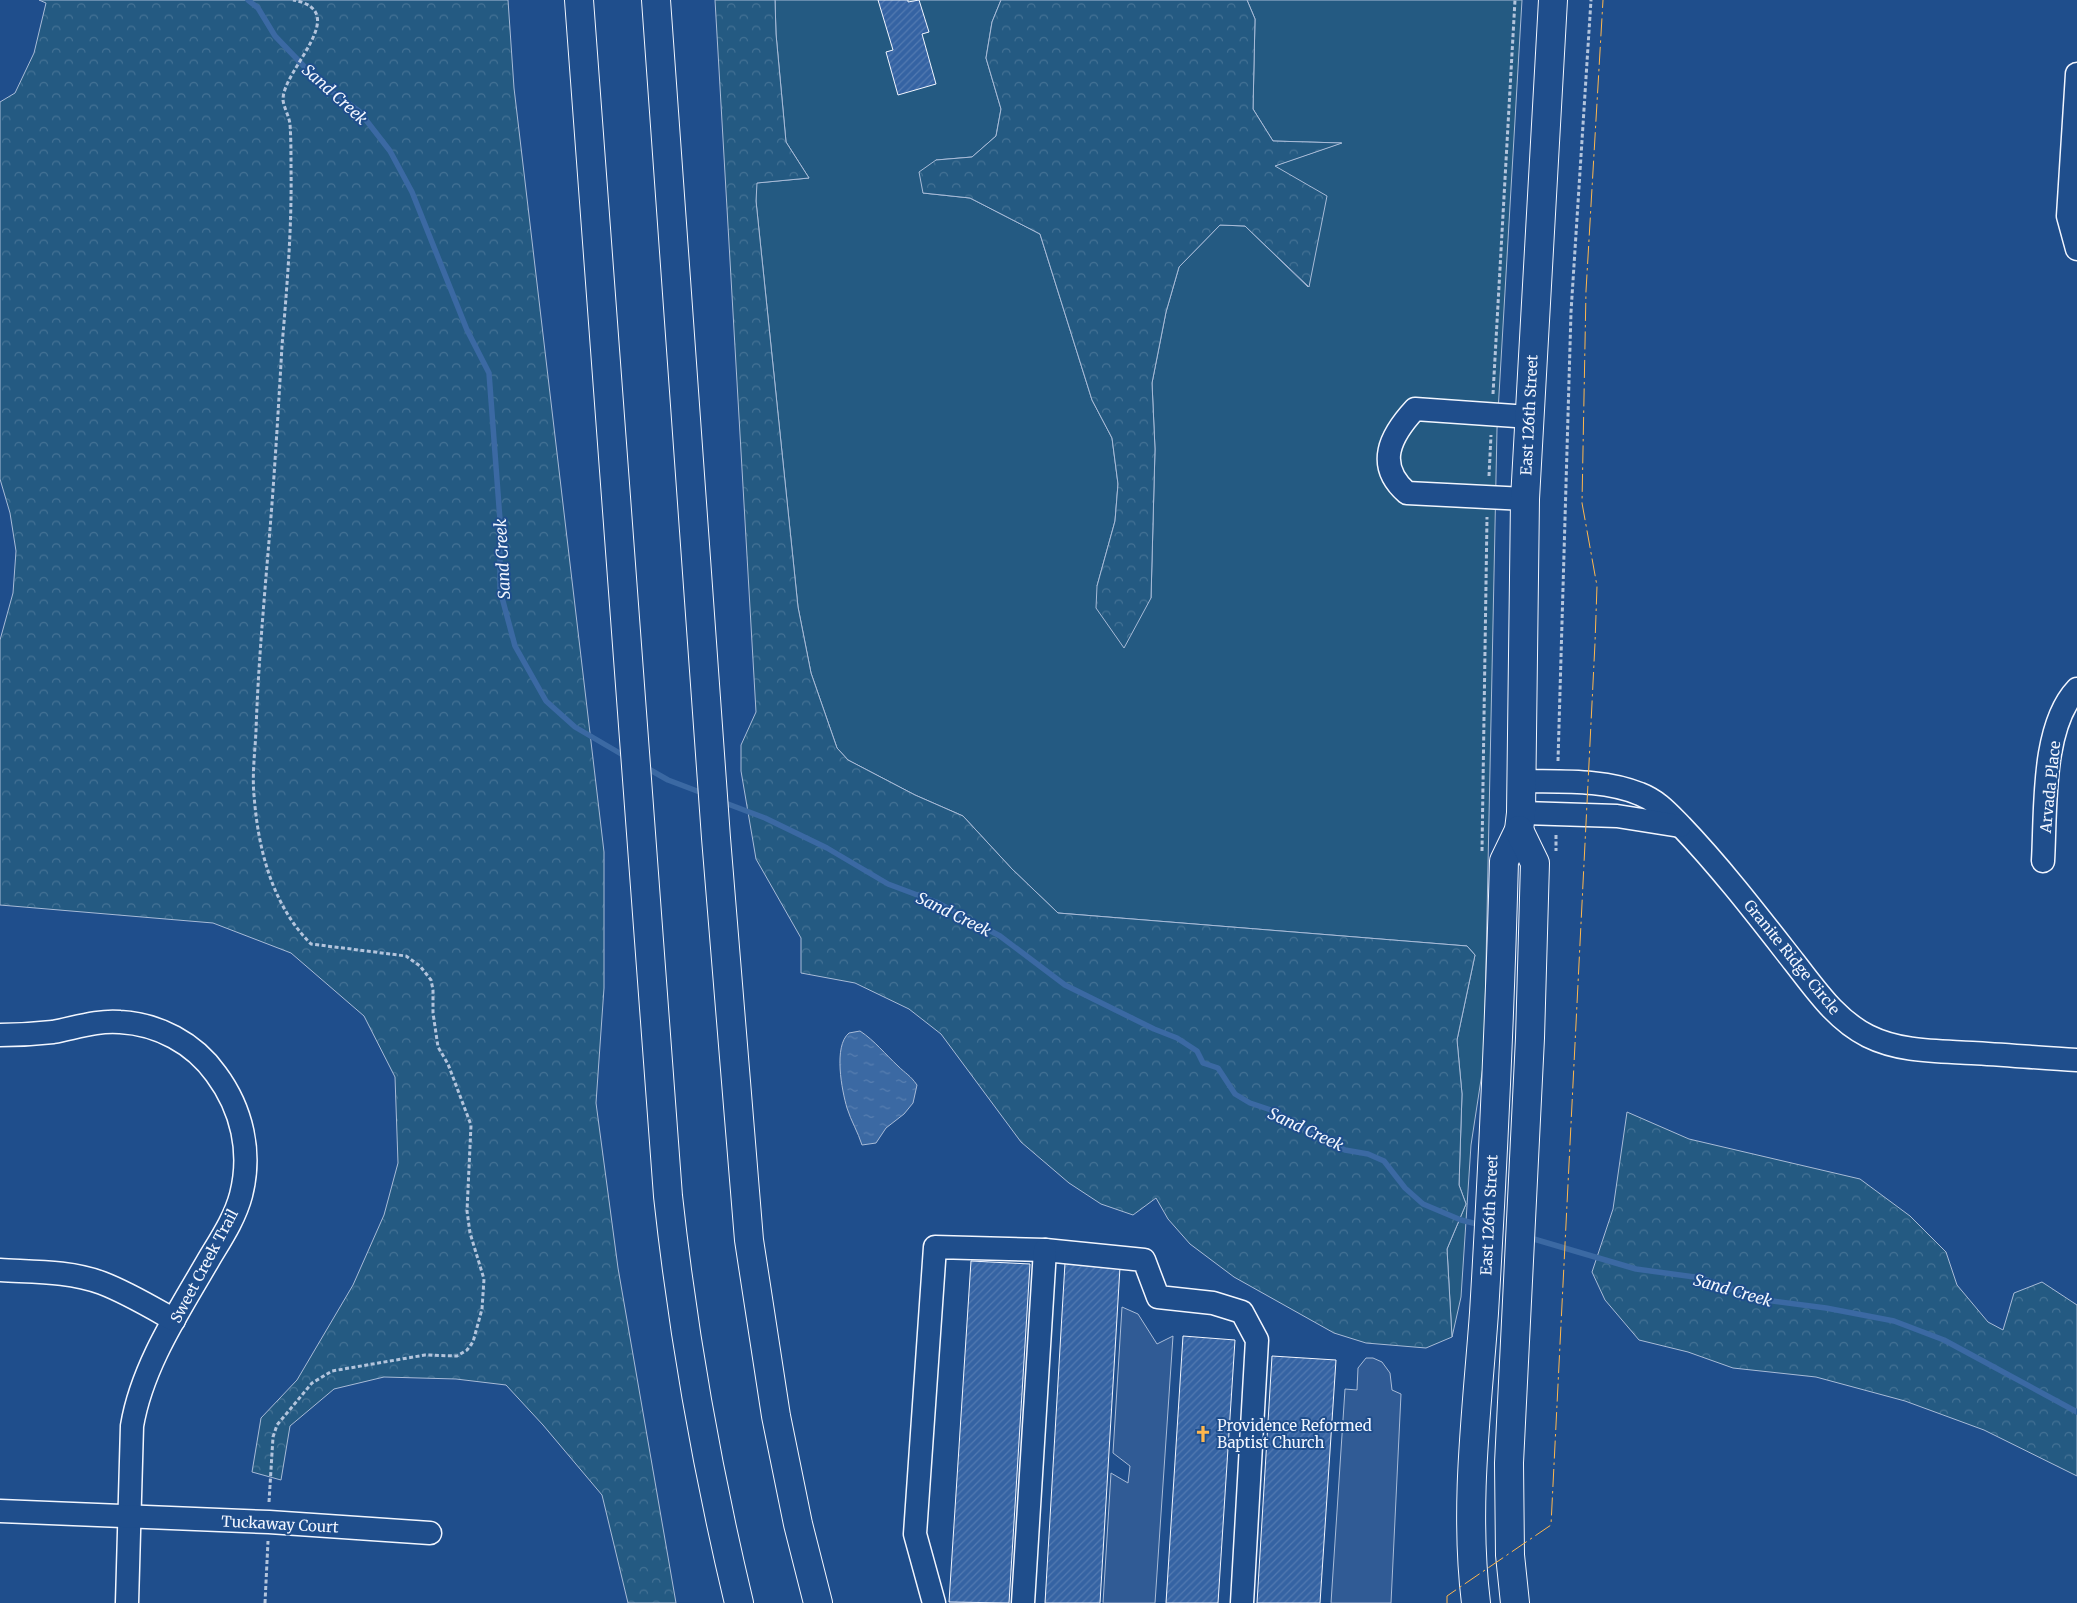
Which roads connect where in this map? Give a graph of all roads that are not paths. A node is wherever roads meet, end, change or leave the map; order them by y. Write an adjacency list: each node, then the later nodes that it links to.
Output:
1 (579, 0): 22 (main road)
2 (656, 0): 23 (main road)
3 (1553, 0): 6 (main road, East 126th Street)
4 (2077, 74): 5 (street)
5 (2077, 249)
6 (1529, 417): 7 (main road, East 126th Street); 7 (street)
7 (1525, 498): 9 (main road, East 126th Street)
8 (2077, 689): 12 (street, Arvada Place)
9 (1521, 781): 10 (main road, East 126th Street); 11 (street, Granite Ridge Circle)
10 (1520, 821): 11 (street); 27 (main road, East 126th Street); 28 (main road, East 126th Street)
11 (1680, 826): 14 (street, Granite Ridge Circle)
12 (2043, 861)
13 (0, 1035): 17 (street, Sweet Creek Trail)
14 (2077, 1060)
15 (1045, 1250): 24 (street); 25 (street); 26 (street)
16 (0, 1270): 17 (street)
17 (174, 1320): 19 (street, Sweet Creek Trail)
18 (0, 1511): 19 (street, Tuckaway Court)
19 (130, 1517): 20 (street, Tuckaway Court); 21 (street, Sweet Creek Trail)
20 (430, 1533)
21 (126, 1603)
22 (739, 1603)
23 (818, 1603)
24 (934, 1603)
25 (1023, 1603)
26 (1242, 1603)
27 (1476, 1603)
28 (1515, 1603)

